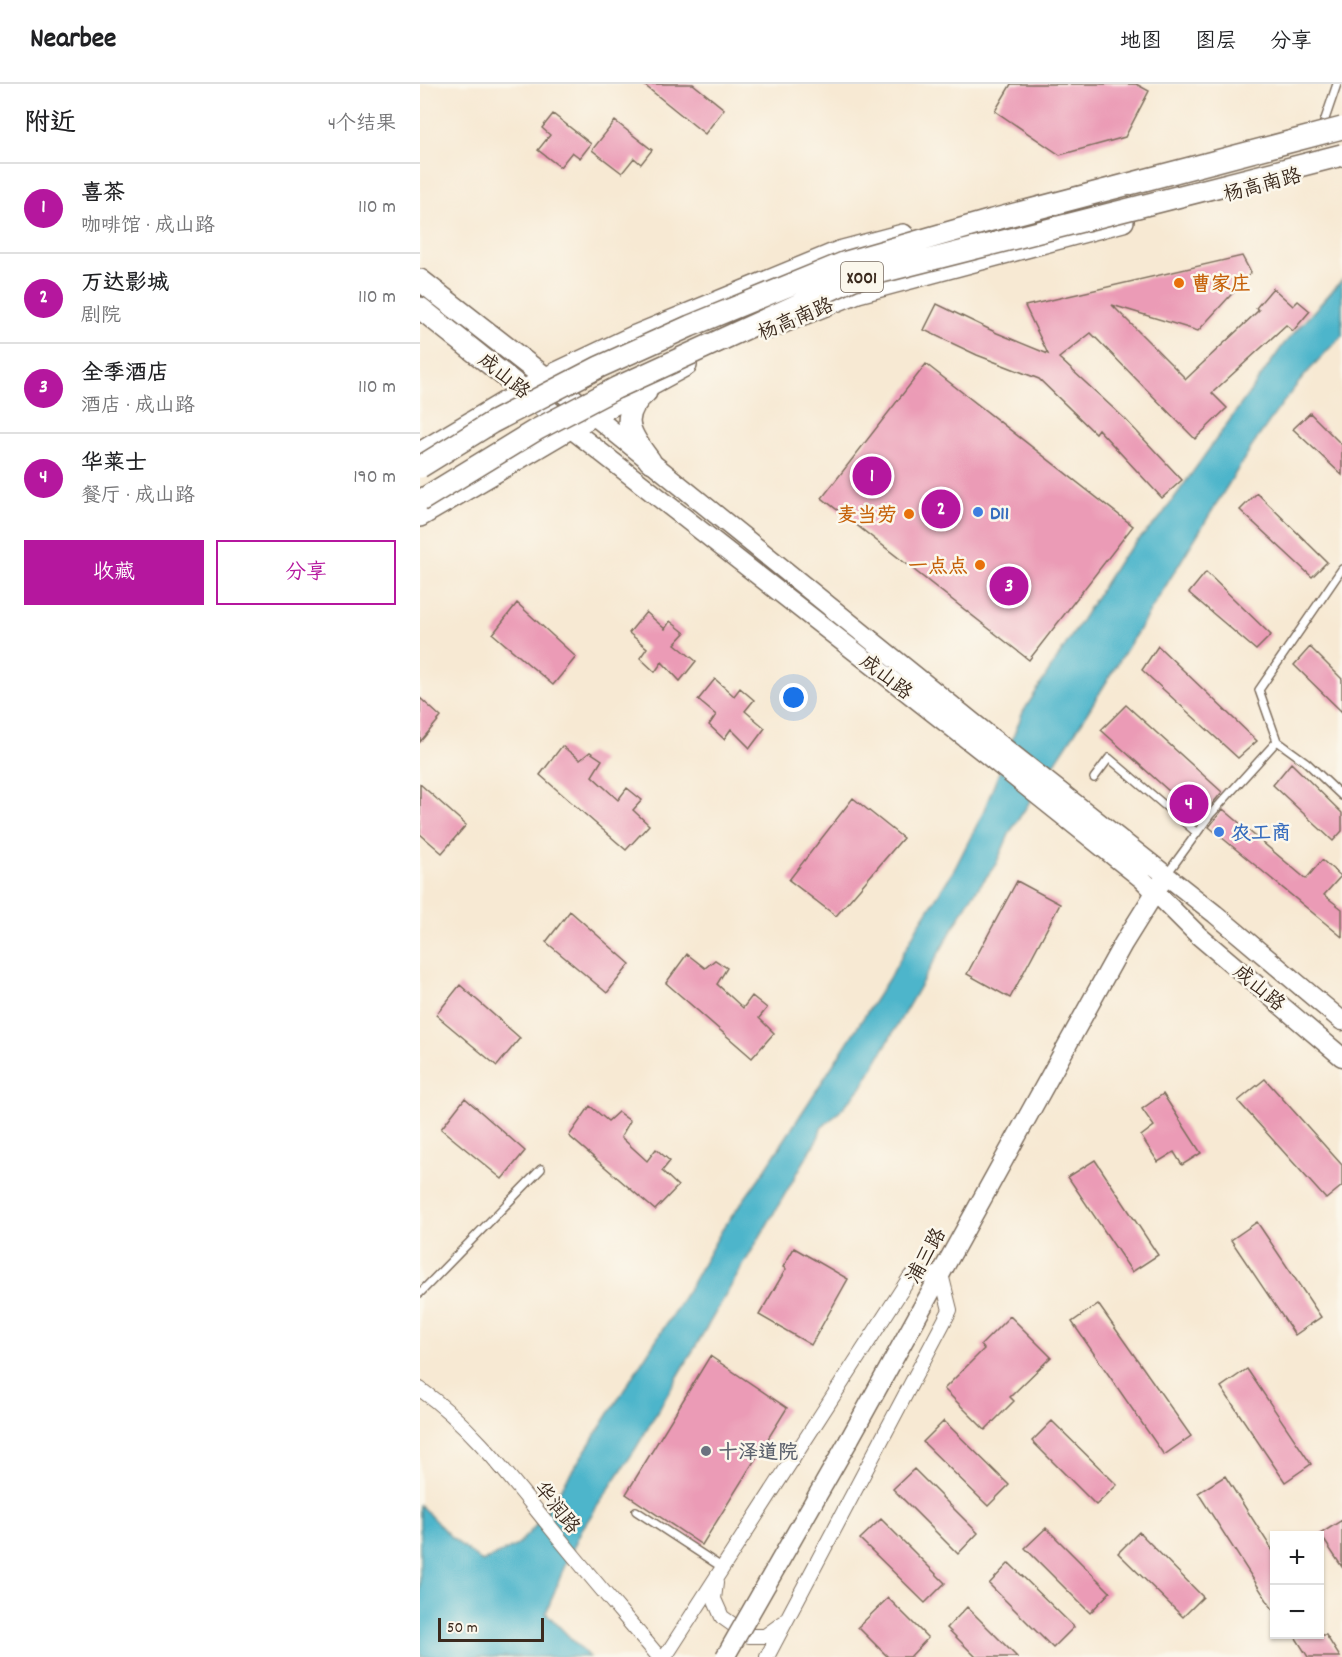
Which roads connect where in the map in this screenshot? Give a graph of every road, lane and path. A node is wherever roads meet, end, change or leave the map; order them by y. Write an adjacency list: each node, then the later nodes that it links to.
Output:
1 (1337, 84): 2 (lane)
2 (1336, 124): 7 (main road, X001); 14 (main road, 杨高南路 / X001, bridge)
3 (1342, 154): 15 (main road, 杨高南路 / X001, bridge)
4 (1342, 164): 8 (main road, 杨高南路 / X001)
5 (420, 280): 7 (main road, 成山路)
6 (420, 308): 9 (main road, 成山路)
7 (546, 378): 9 (main road); 10 (main road, 成山路)
8 (660, 380): 10 (main road, 杨高南路); 13 (main road)
9 (525, 390): 11 (main road, 成山路); 12 (main road)
10 (593, 415): 11 (main road, 杨高南路); 13 (main road, 成山路)
11 (570, 428): 16 (main road, 杨高南路); 19 (main road, 成山路)
12 (420, 453)
13 (650, 461): 19 (main road, 成山路)
14 (420, 466)
15 (420, 501)
16 (420, 516)
17 (1342, 569): 18 (lane)
18 (1277, 741): 22 (lane); 23 (lane)
19 (987, 744): 21 (main road, 成山路)
20 (1094, 778): 23 (lane)
21 (1042, 788): 24 (main road, 成山路); 25 (main road, 成山路)
22 (1342, 796)
23 (1197, 833): 24 (lane)
24 (1165, 876): 25 (main road, 浦三路); 26 (main road, 成山路)
25 (1155, 893): 27 (main road, 成山路); 29 (main road, 浦三路)
26 (1342, 1021)
27 (1342, 1057)
28 (541, 1170): 30 (lane)
29 (941, 1274): 33 (street); 34 (street); 37 (main road, 浦三路, bridge)
30 (420, 1293)
31 (420, 1389): 35 (street, 华润路)
32 (636, 1511): 33 (lane)
33 (719, 1573): 34 (street); 36 (street)
34 (787, 1619): 38 (street)
35 (659, 1657)
36 (665, 1657)
37 (725, 1657)
38 (767, 1657)

